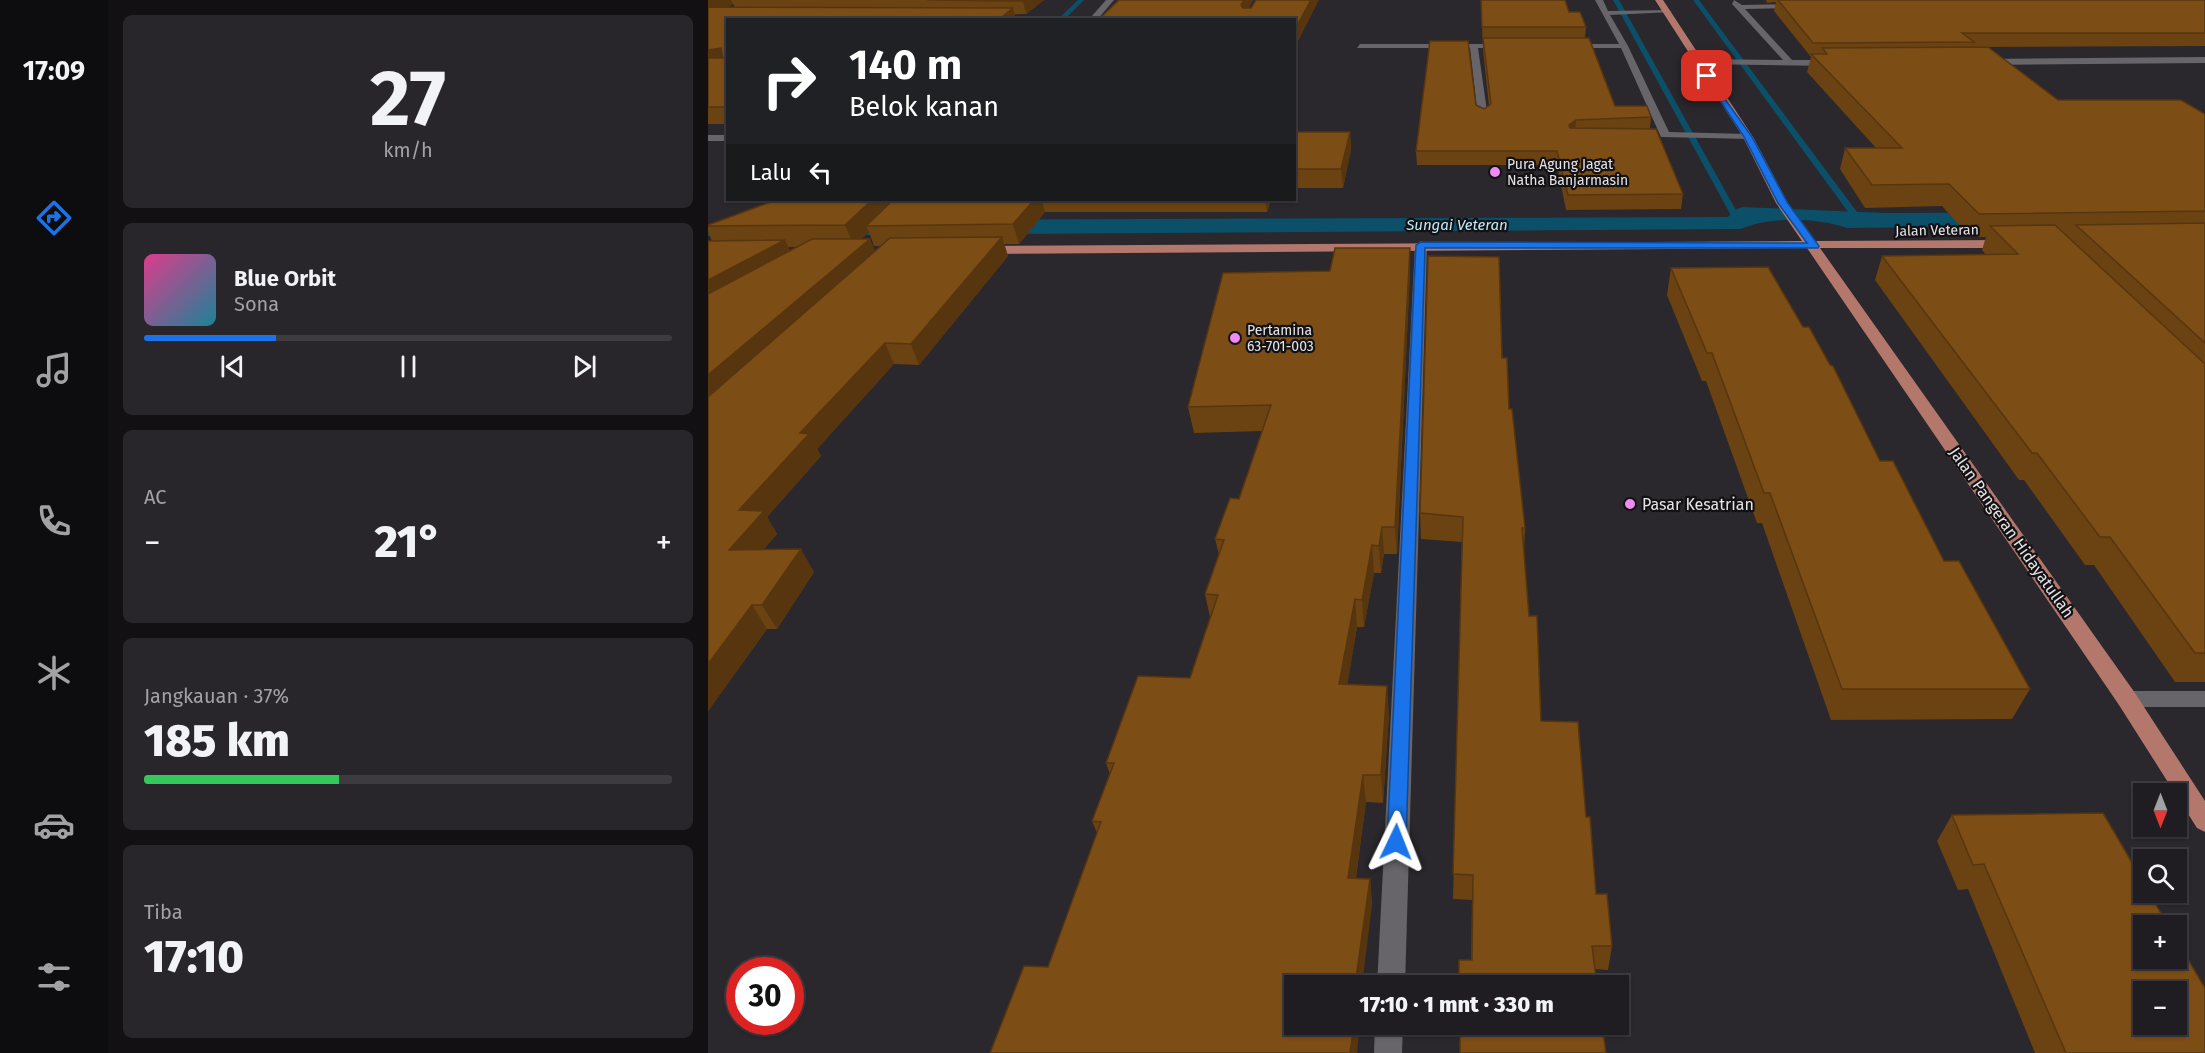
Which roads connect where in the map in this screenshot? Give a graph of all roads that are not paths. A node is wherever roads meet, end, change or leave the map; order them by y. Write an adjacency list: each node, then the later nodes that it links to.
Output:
1 (1110, 0): 8 (street)
2 (1599, 0): 7 (street)
3 (1659, 0): 6 (main road, Jalan Pangeran Hidayatullah)
4 (1737, 3): 5 (street); 17 (street)
5 (1810, 6)
6 (1668, 12): 7 (street); 15 (main road, Jalan Pangeran Hidayatullah)
7 (1605, 13): 13 (street)
8 (1093, 18)
9 (1360, 46): 10 (street)
10 (1474, 46): 11 (street); 19 (street)
11 (1520, 46)
12 (1555, 46): 13 (street)
13 (1624, 46): 20 (street)
14 (2205, 60): 16 (street)
15 (1698, 62): 17 (street); 21 (main road, Jalan Pangeran Hidayatullah)
16 (1974, 62)
17 (1790, 63): 18 (street)
18 (1847, 63)
19 (1483, 118)
20 (1668, 136): 21 (street); 24 (street)
21 (1748, 137): 27 (main road, Jalan Pangeran Hidayatullah)
22 (708, 138): 23 (street)
23 (726, 138)
24 (1656, 138)
25 (2026, 244): 27 (main road, Jalan Veteran)
26 (1421, 245): 27 (main road, Jalan Veteran); 28 (main road, Jalan Veteran); 32 (street)
27 (1814, 246): 29 (main road, Jalan Pangeran Hidayatullah)
28 (964, 250)
29 (2127, 699): 30 (street); 31 (main road, Jalan Pangeran Hidayatullah)
30 (2205, 699)
31 (2205, 820)
32 (1390, 975)
33 (1389, 1035): 34 (street)
34 (1388, 1053)

